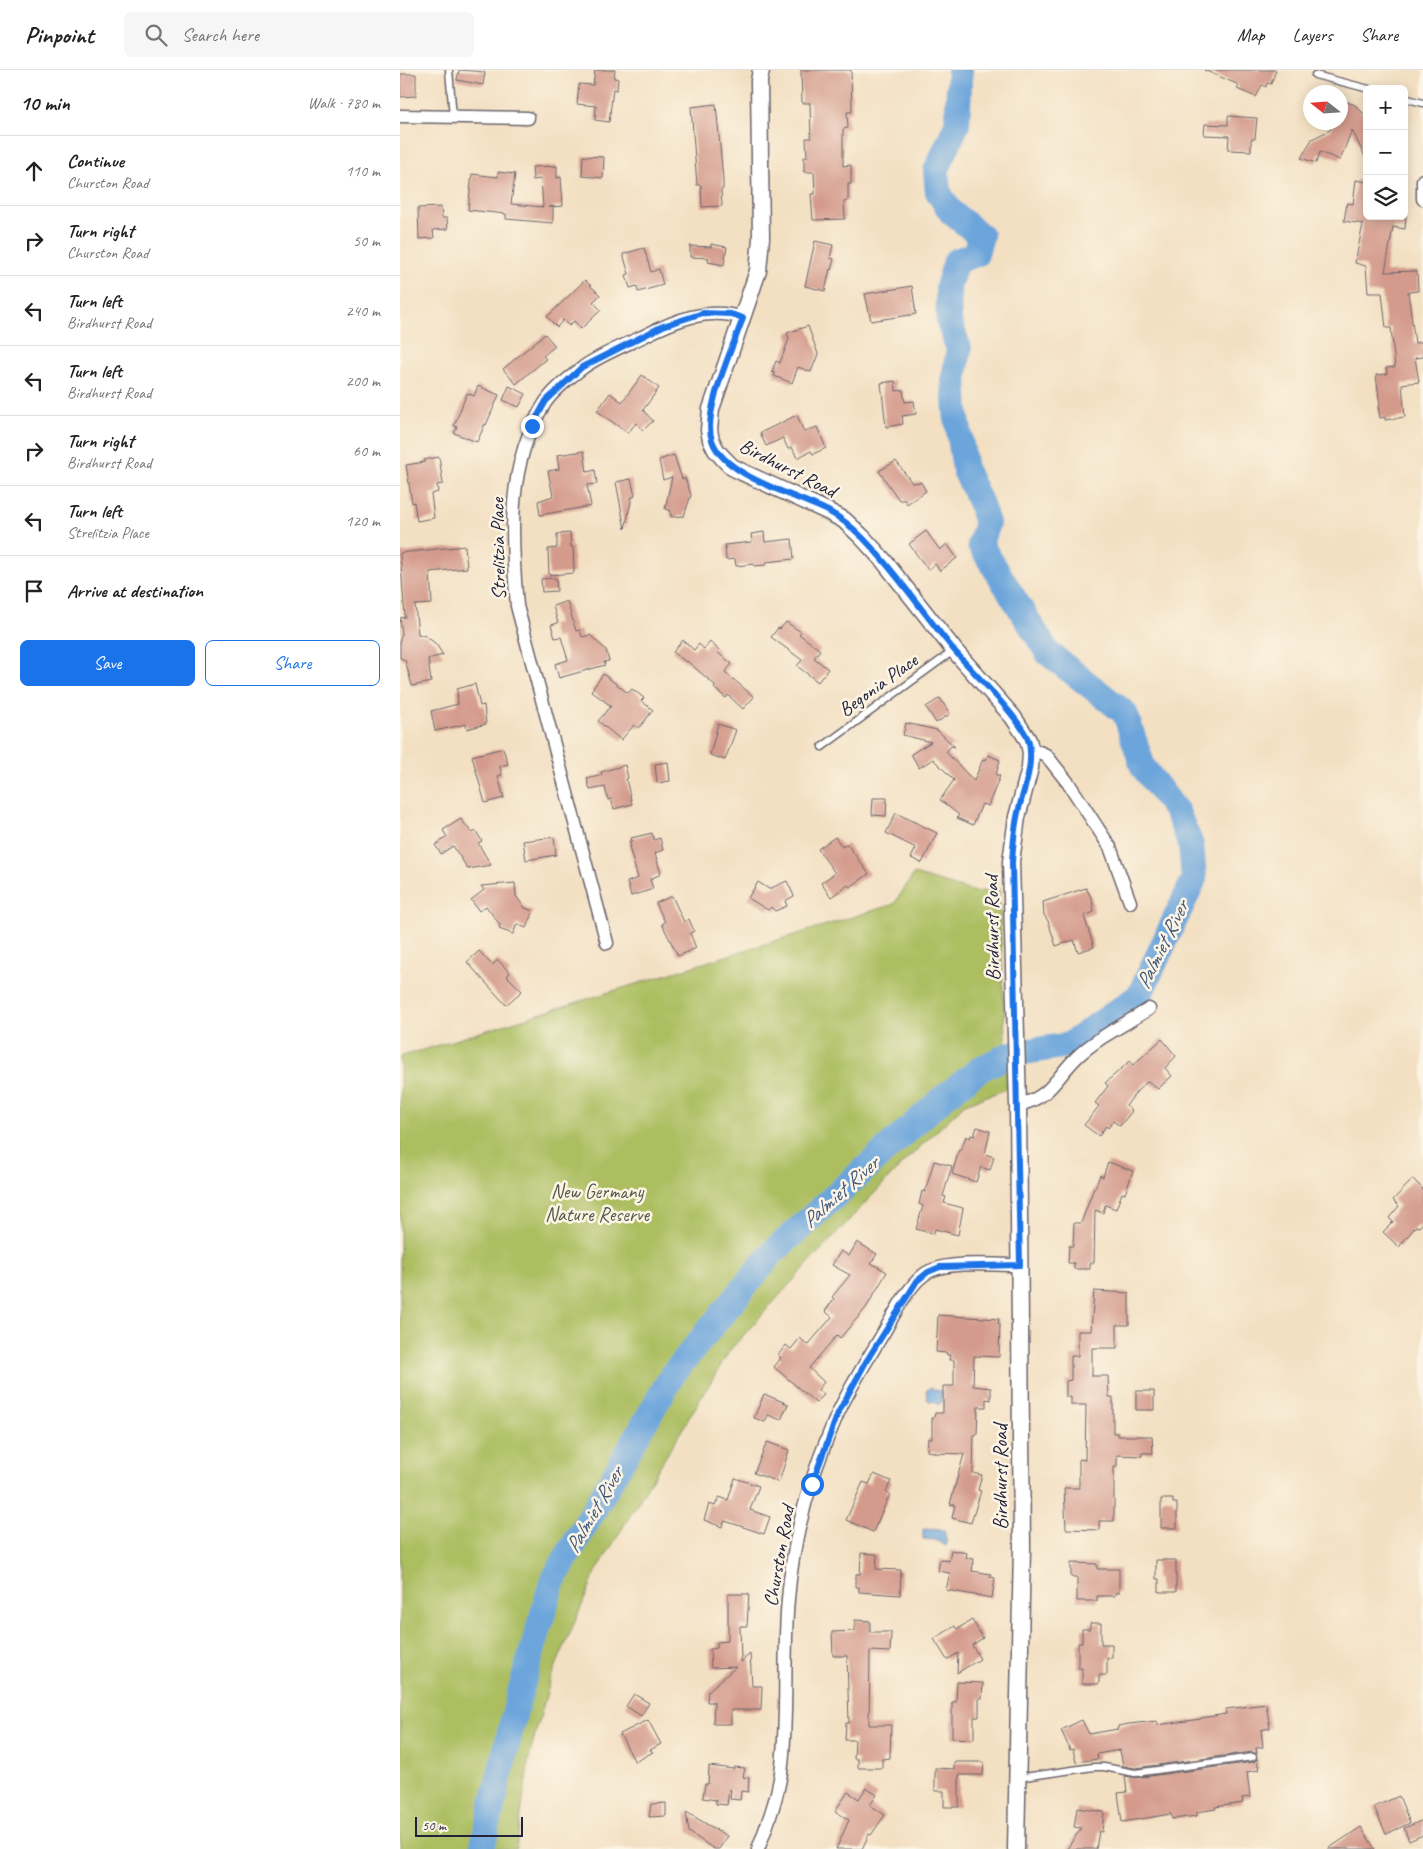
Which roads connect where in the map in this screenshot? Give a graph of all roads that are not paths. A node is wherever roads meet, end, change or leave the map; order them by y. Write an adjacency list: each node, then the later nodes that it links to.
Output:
1 (449, 70): 8 (lane)
2 (761, 70): 12 (street, Birdhurst Road)
3 (1315, 75): 4 (lane)
4 (1363, 87)
5 (1408, 99): 6 (lane)
6 (1423, 103)
7 (400, 116): 8 (street)
8 (453, 116): 9 (street)
9 (528, 118)
10 (1423, 180): 11 (street)
11 (1423, 200)
12 (743, 318): 13 (street, Birdhurst Road); 17 (street, Strelitzia Place)
13 (954, 650): 14 (lane, Begonia Place); 15 (street, Birdhurst Road)
14 (822, 747)
15 (1031, 752): 16 (street); 19 (street, Birdhurst Road)
16 (1130, 902)
17 (607, 943)
18 (1148, 1008): 19 (street)
19 (1018, 1105): 20 (street, Birdhurst Road)
20 (1020, 1265): 22 (street, Birdhurst Road); 23 (street, Churston Road)
21 (1253, 1757): 22 (lane)
22 (1017, 1778): 24 (street, Birdhurst Road)
23 (758, 1849)
24 (1016, 1849)

